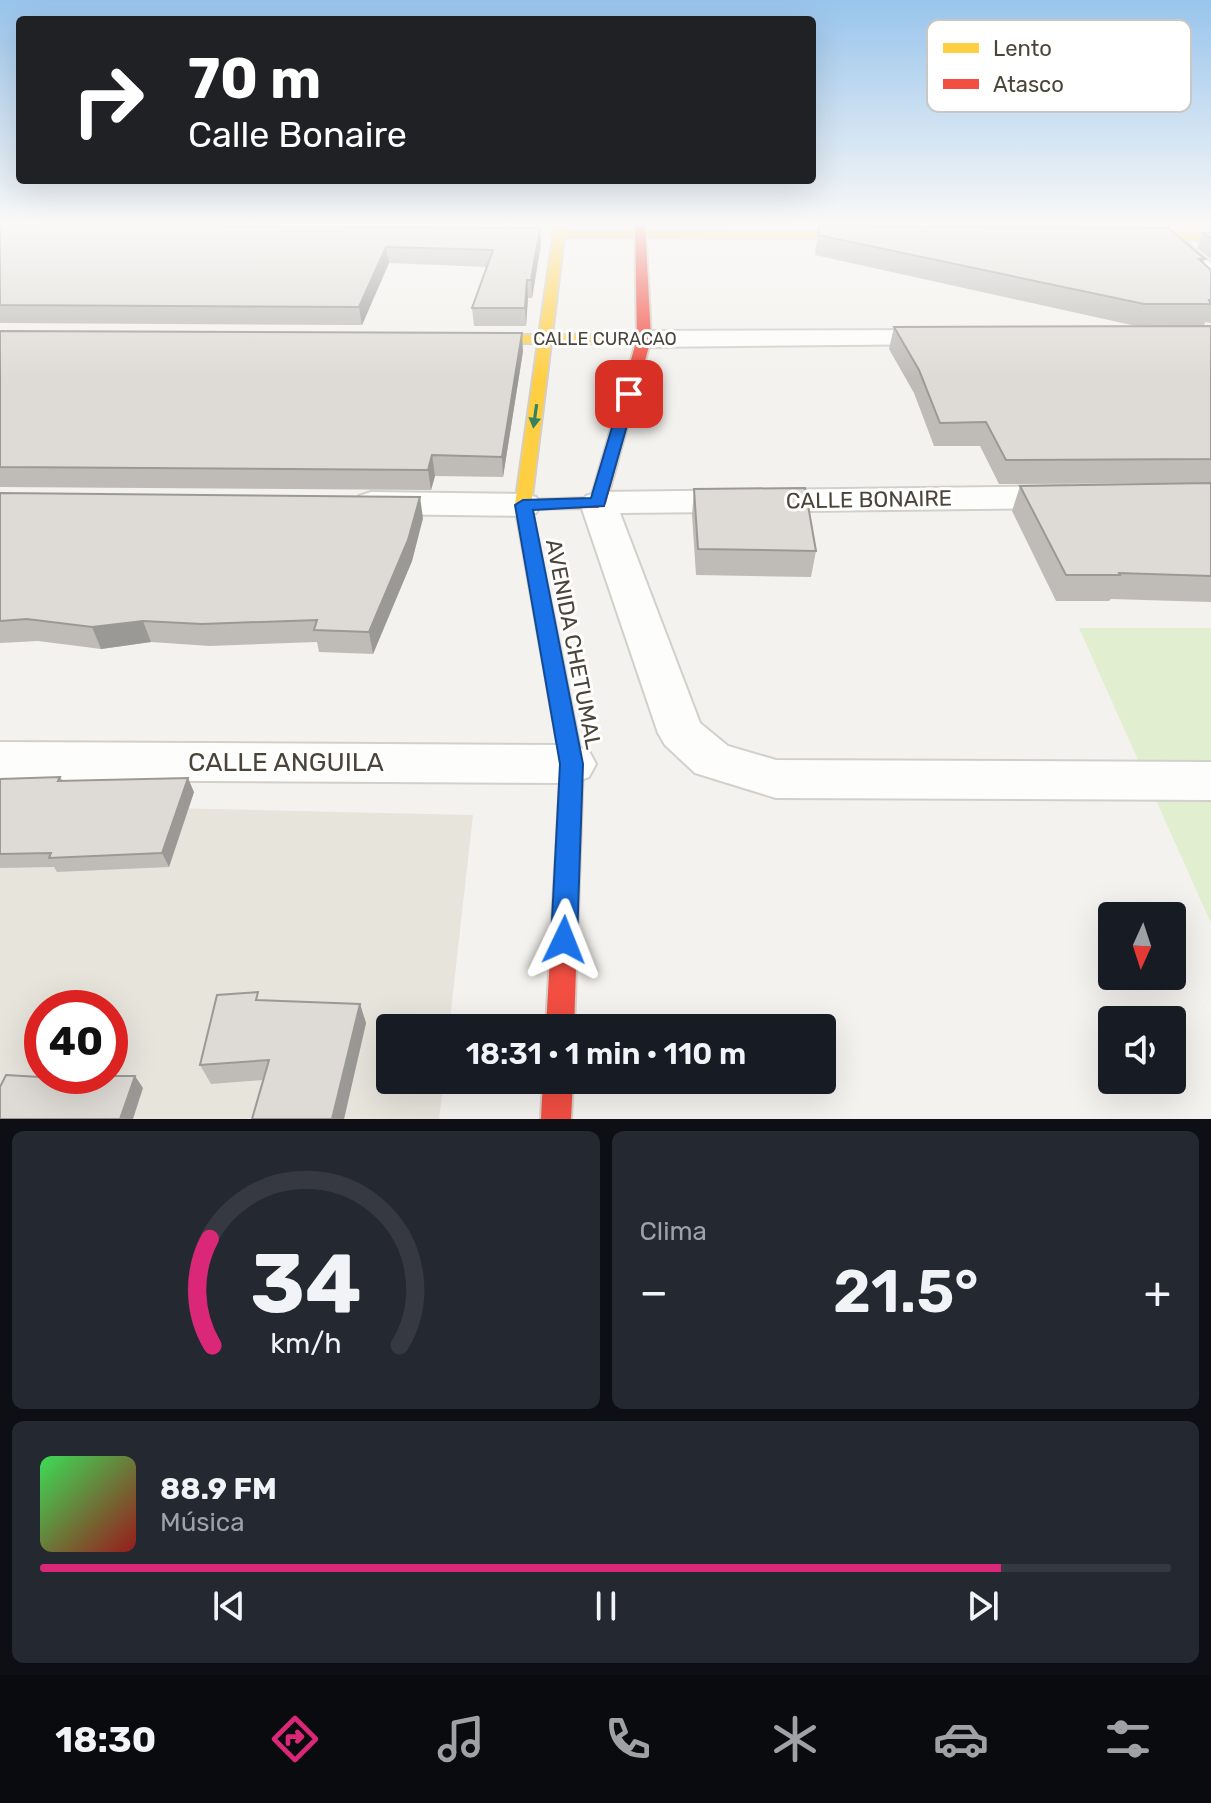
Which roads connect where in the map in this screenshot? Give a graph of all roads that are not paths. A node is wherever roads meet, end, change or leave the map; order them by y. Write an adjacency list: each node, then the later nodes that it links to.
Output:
1 (550, 275): 5 (main road, AVENIDA CHETUMAL)
2 (642, 275): 6 (main road)
3 (499, 338): 5 (main road, CALLE CURACAO)
4 (975, 338): 6 (street, CALLE CURACAO)
5 (545, 339): 6 (main road, CALLE CURACAO); 10 (main road, AVENIDA CHETUMAL, one-way to 10)
6 (644, 339): 9 (main road)
7 (1101, 496): 9 (street, CALLE BONAIRE)
8 (333, 503): 10 (street, CALLE BONAIRE)
9 (598, 503): 10 (main road, CALLE BONAIRE); 13 (street)
10 (523, 505): 12 (main road, AVENIDA CHETUMAL)
11 (0, 761): 12 (street, CALLE ANGUILA)
12 (572, 764): 14 (main road, AVENIDA CHETUMAL)
13 (1211, 781)
14 (561, 1014)
15 (557, 1094): 16 (main road)
16 (556, 1119)

